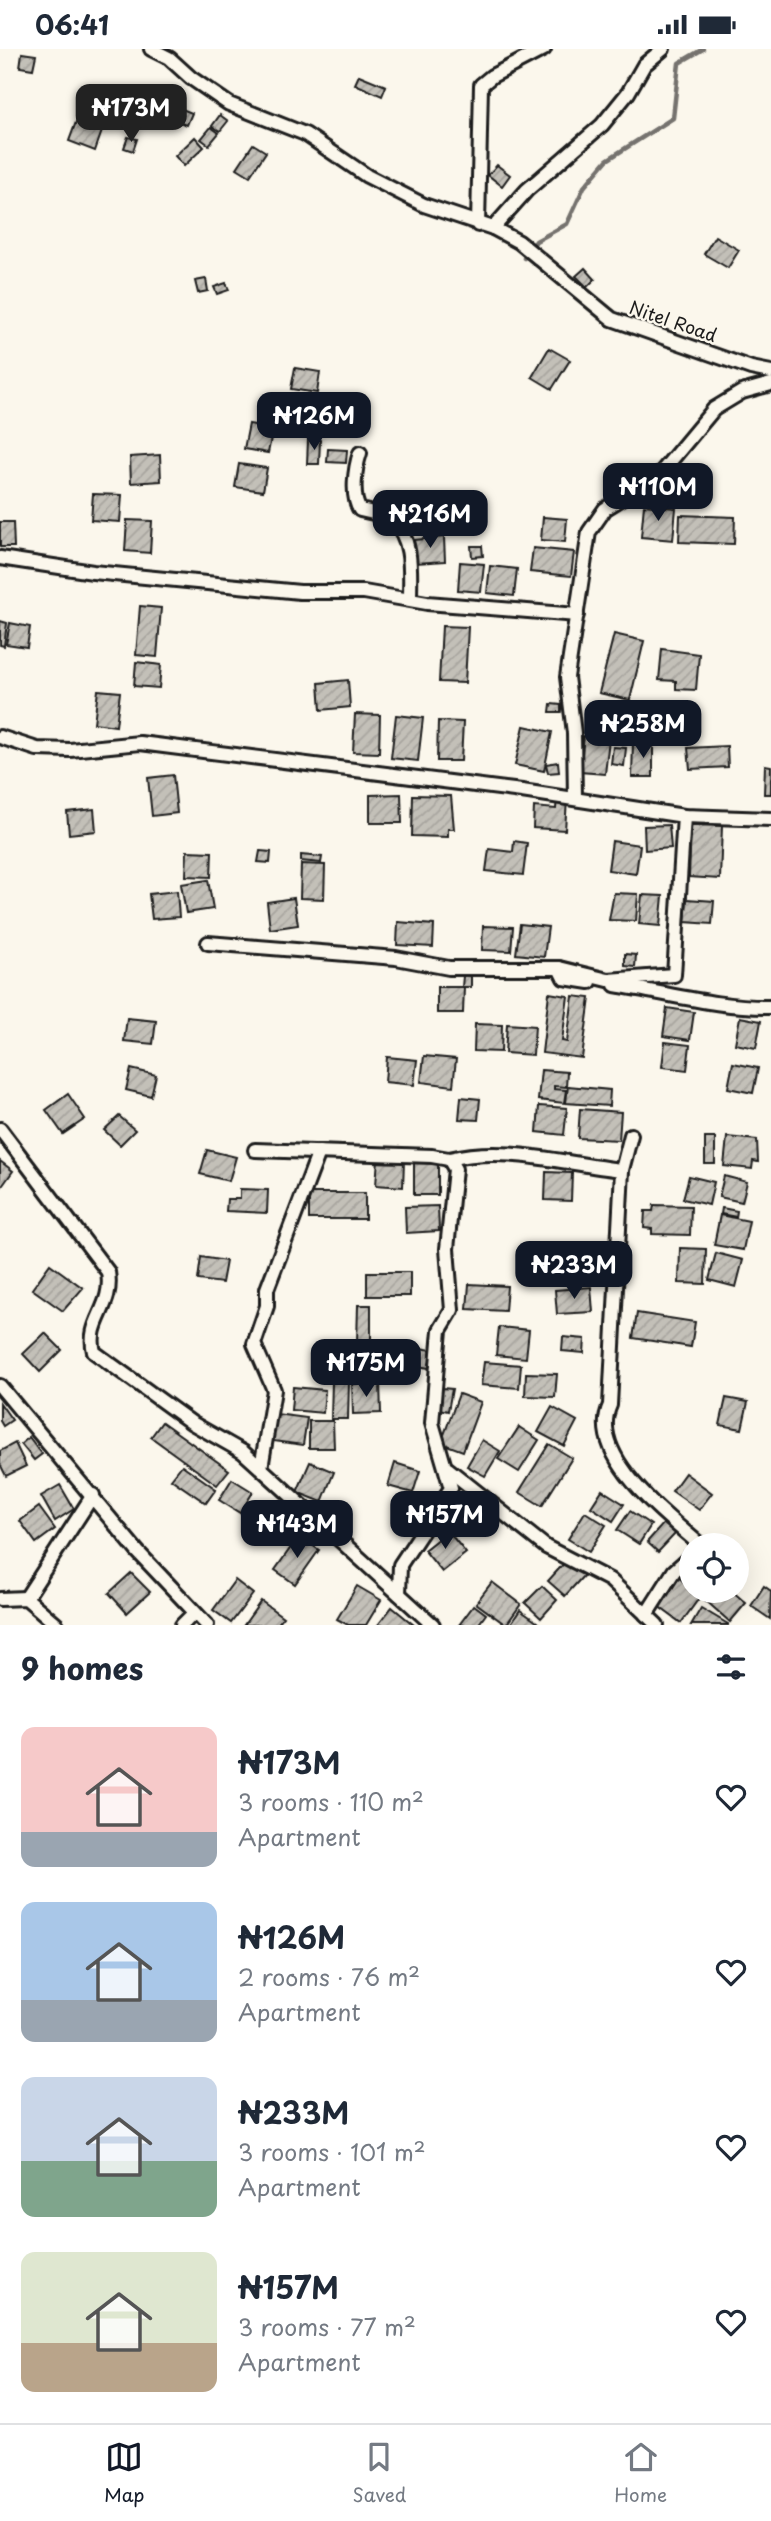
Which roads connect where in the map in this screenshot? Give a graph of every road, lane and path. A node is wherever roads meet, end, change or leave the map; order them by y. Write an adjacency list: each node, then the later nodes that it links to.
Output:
1 (151, 49): 4 (street)
2 (544, 49): 4 (street)
3 (663, 49): 5 (street)
4 (478, 225): 5 (street)
5 (493, 228): 6 (street, Nitel Road)
6 (771, 372)
7 (771, 384): 11 (street)
8 (360, 453): 10 (street)
9 (0, 558): 10 (street)
10 (410, 599): 11 (street)
11 (577, 615): 13 (street)
12 (0, 737): 13 (street)
13 (575, 798): 14 (street)
14 (684, 816): 15 (street); 17 (street)
15 (771, 819)
16 (208, 943): 17 (street)
17 (559, 968): 18 (street)
18 (771, 1007)
19 (0, 1129): 27 (street)
20 (631, 1135): 24 (street)
21 (255, 1150): 22 (street)
22 (319, 1152): 23 (street); 27 (street)
23 (449, 1159): 24 (street); 26 (street)
24 (622, 1170): 29 (street)
25 (0, 1386): 28 (street)
26 (445, 1467): 31 (street); 35 (street)
27 (261, 1468): 31 (street)
28 (93, 1495): 32 (street); 34 (street)
29 (687, 1533)
30 (679, 1567): 35 (street)
31 (399, 1594): 39 (street)
32 (26, 1598): 33 (street); 36 (street)
33 (0, 1599)
34 (194, 1613): 37 (street); 38 (street)
35 (646, 1615): 40 (street)
36 (57, 1625)
37 (181, 1625)
38 (207, 1625)
39 (432, 1625)
40 (657, 1625)

